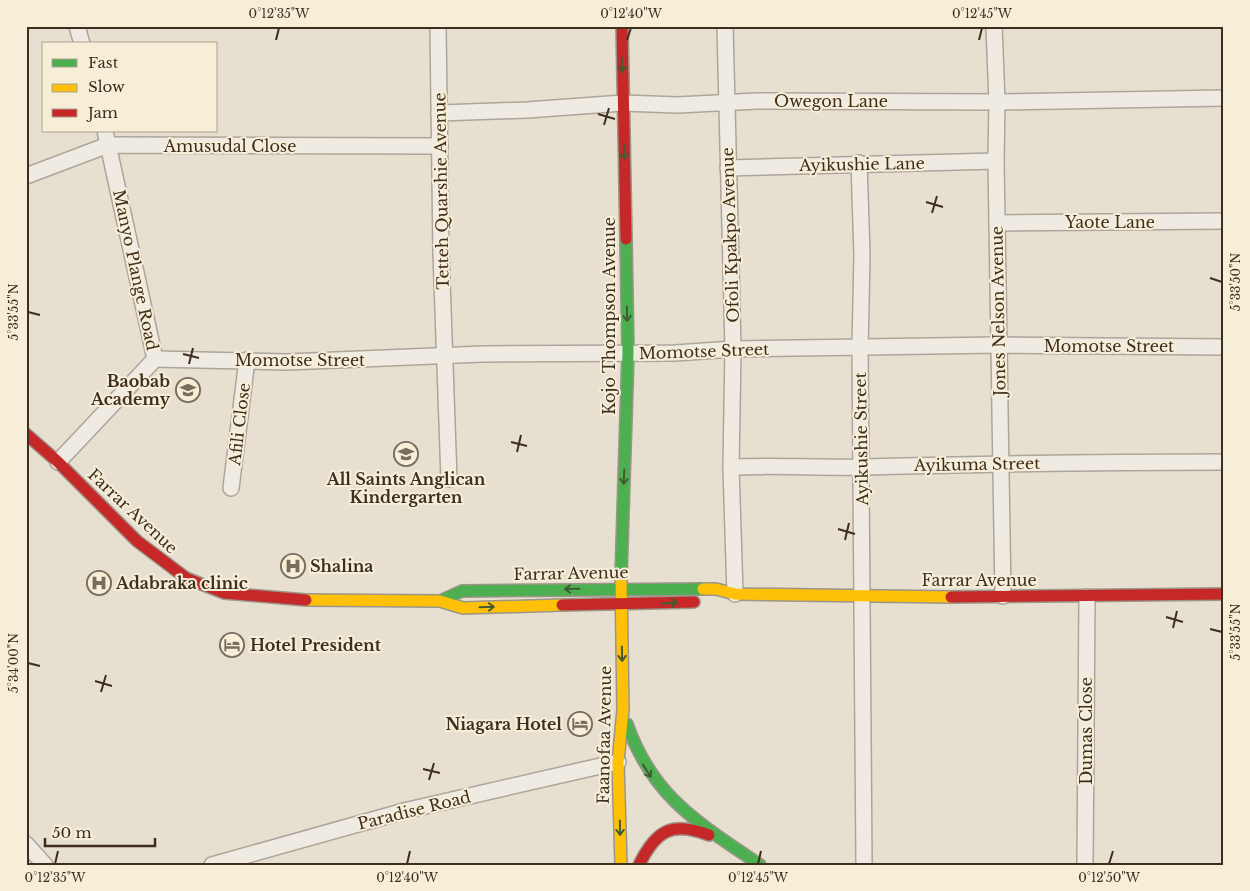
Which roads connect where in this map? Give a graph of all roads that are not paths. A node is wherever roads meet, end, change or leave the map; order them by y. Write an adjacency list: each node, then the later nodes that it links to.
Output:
1 (77, 26): 6 (street)
2 (438, 26): 11 (street, Tetteh Quarshie Avenue)
3 (622, 26): 10 (main road, Kojo Thompson Avenue, one-way to 10)
4 (725, 26): 8 (street, Ofoli Kpakpo Avenue)
5 (994, 26): 9 (street, Jones Nelson Avenue)
6 (81, 42)
7 (1224, 98): 9 (street, Owegon Lane)
8 (726, 102): 9 (street, Owegon Lane); 10 (street, Owegon Lane); 16 (street, Ofoli Kpakpo Avenue)
9 (997, 102): 14 (street, Jones Nelson Avenue)
10 (623, 103): 11 (street, Owegon Lane); 24 (main road, Kojo Thompson Avenue, one-way to 24)
11 (439, 113): 13 (street, Tetteh Quarshie Avenue)
12 (106, 138): 13 (street, Amusudal Close); 17 (street, Amusudal Close); 26 (street, Manyo Plange Road)
13 (440, 146): 25 (street, Tetteh Quarshie Avenue)
14 (996, 161): 15 (street, Ayikushie Lane); 19 (street, Jones Nelson Avenue)
15 (859, 163): 16 (street, Ayikushie Lane); 22 (street, Ayikushie Street)
16 (728, 168): 23 (street, Ofoli Kpakpo Avenue)
17 (26, 176)
18 (1224, 221): 19 (street, Yaote Lane)
19 (996, 223): 20 (street, Jones Nelson Avenue)
20 (998, 345): 21 (street, Momotse Street); 22 (street, Momotse Street); 31 (street, Jones Nelson Avenue)
21 (1224, 347)
22 (860, 348): 23 (street, Momotse Street); 33 (street, Ayikushie Street)
23 (733, 349): 24 (street, Momotse Street); 32 (street, Ofoli Kpakpo Avenue)
24 (628, 353): 25 (street, Momotse Street); 36 (main road, Kojo Thompson Avenue, one-way to 36)
25 (445, 356): 27 (street, Momotse Street); 34 (street, Tetteh Quarshie Avenue)
26 (155, 359): 27 (street, Momotse Street); 29 (street, Manyo Plange Road)
27 (247, 360): 35 (street, Afili Close)
28 (26, 434): 29 (main road, Farrar Avenue)
29 (58, 462): 42 (main road, Farrar Avenue)
30 (1224, 462): 31 (street, Ayikuma Street)
31 (1000, 464): 33 (street, Ayikuma Street); 40 (street, Jones Nelson Avenue)
32 (731, 467): 33 (street, Ayikuma Street); 37 (street, Ofoli Kpakpo Avenue)
33 (861, 467): 39 (street, Ayikushie Street)
34 (449, 479)
35 (231, 488)
36 (621, 588): 37 (main road, Farrar Avenue); 42 (main road, Farrar Avenue, one-way to 42); 43 (main road, Kojo Thompson Avenue)
37 (735, 594): 39 (main road, Farrar Avenue); 43 (main road, Farrar Avenue, one-way to 37)
38 (1224, 594): 41 (main road, Farrar Avenue)
39 (863, 596): 40 (main road, Farrar Avenue); 53 (street, Ayikushie Street)
40 (1003, 596): 41 (main road, Farrar Avenue)
41 (1087, 597): 54 (street, Dumas Close)
42 (440, 602): 43 (main road, Farrar Avenue, one-way to 43)
43 (621, 606): 44 (main road, Faanofaa Avenue, one-way to 44)
44 (623, 710): 45 (main road, Faanofaa Avenue); 46 (main road, one-way to 46)
45 (618, 762): 49 (street, Paradise Road); 50 (main road, Faanofaa Avenue, one-way to 50)
46 (730, 843): 51 (main road); 52 (main road)
47 (26, 844): 48 (street)
48 (45, 865)
49 (212, 865)
50 (621, 865)
51 (639, 865)
52 (760, 865)
53 (864, 865)
54 (1085, 865)

